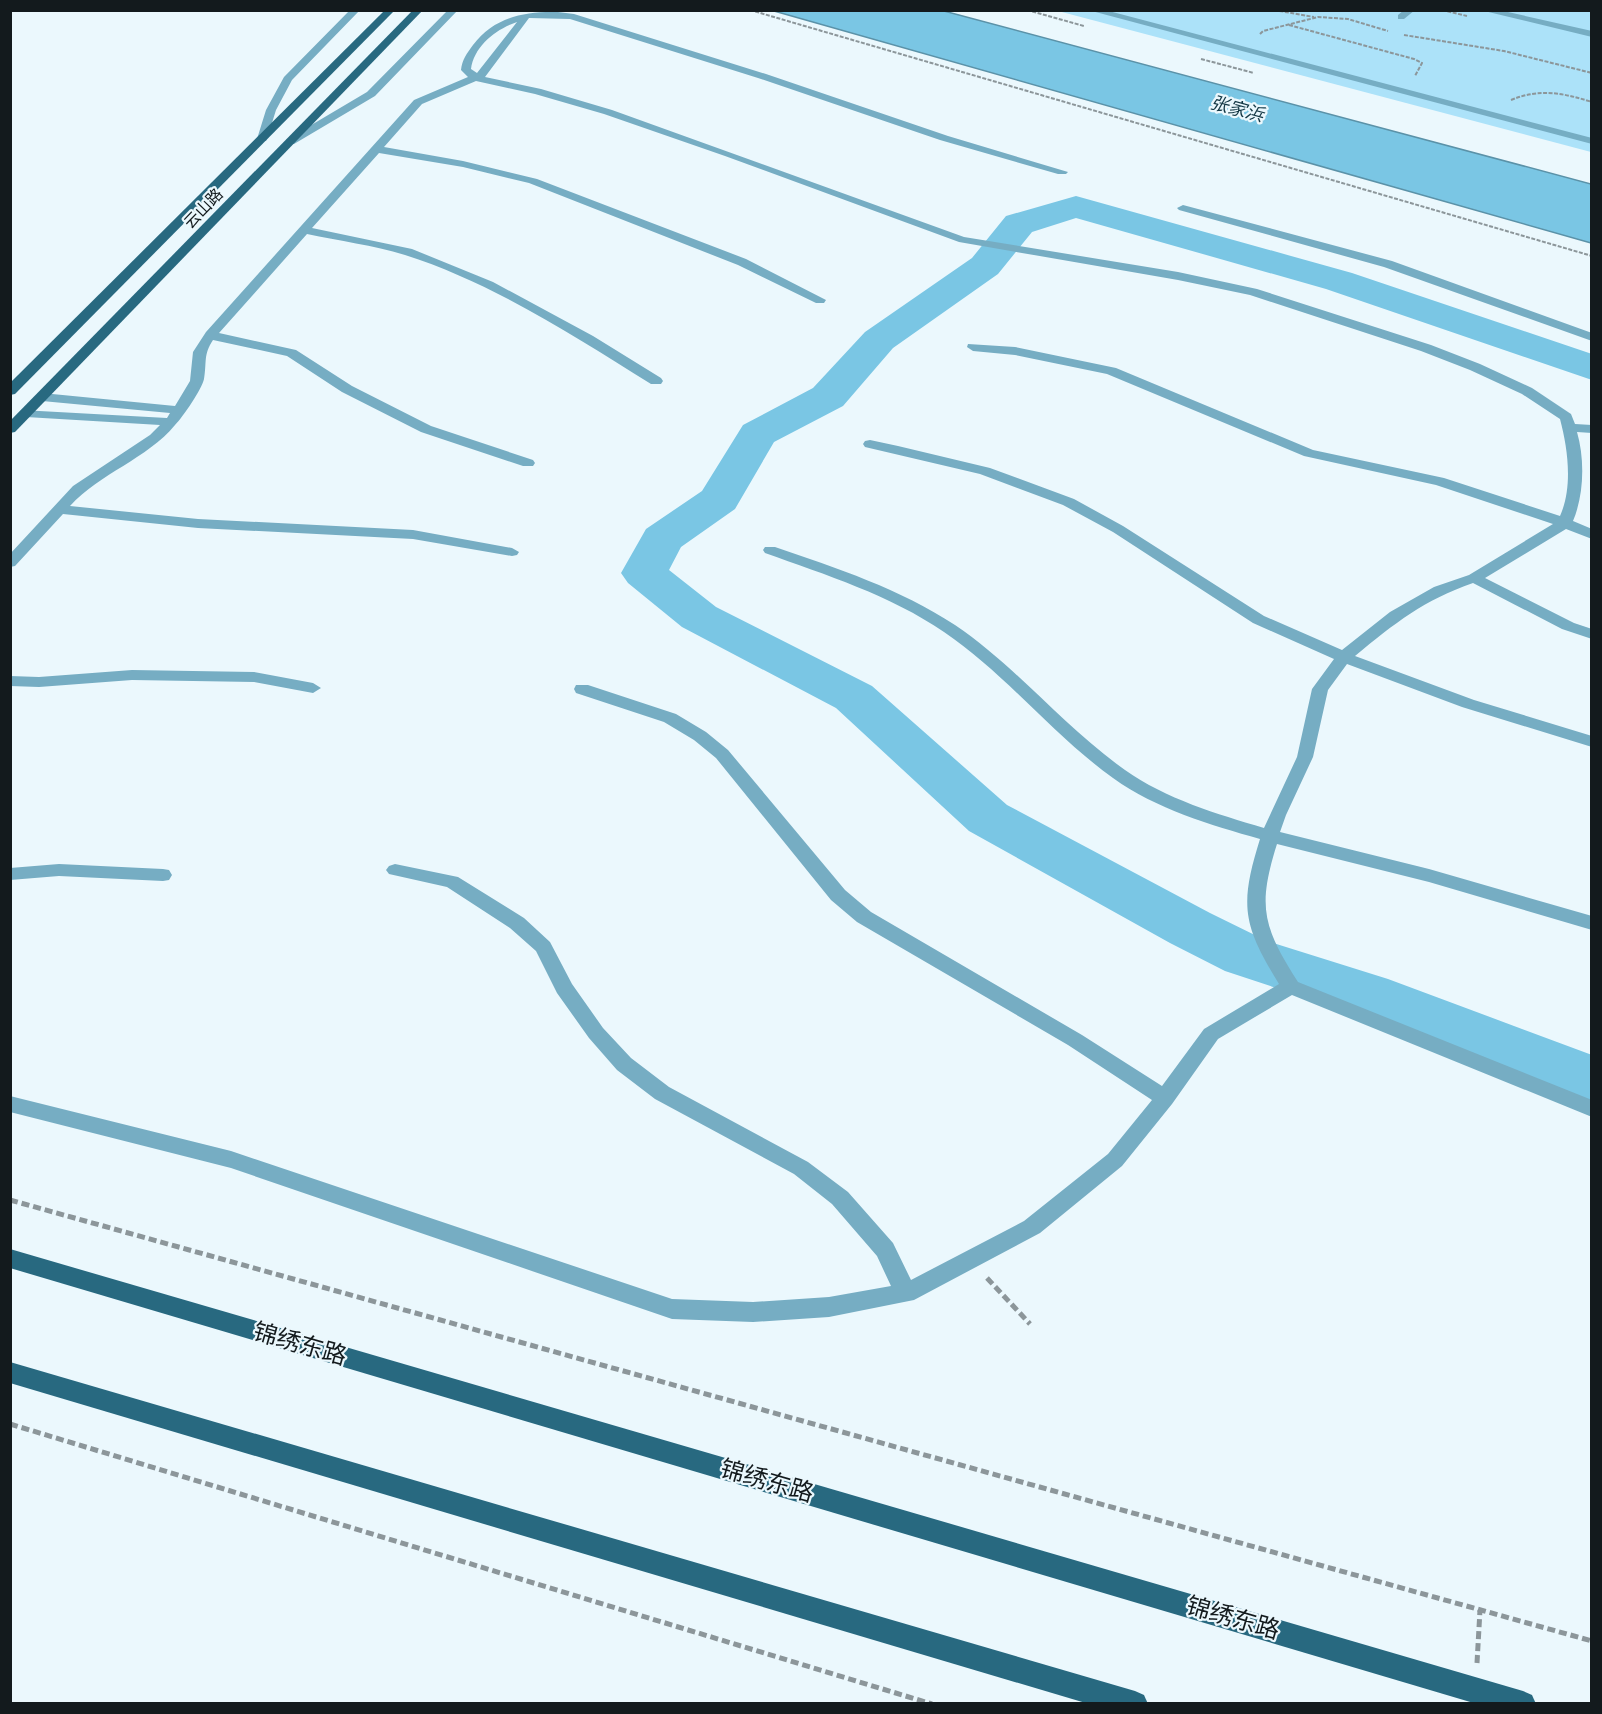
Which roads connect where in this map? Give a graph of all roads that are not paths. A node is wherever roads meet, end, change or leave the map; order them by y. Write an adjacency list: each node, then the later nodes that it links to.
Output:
1 (356, 10): 14 (lane)
2 (391, 10): 14 (main road, 云山路)
3 (419, 10): 16 (main road, 云山路)
4 (454, 10): 16 (lane)
5 (1092, 10): 15 (lane)
6 (1411, 10): 10 (lane)
7 (1484, 10): 11 (lane)
8 (1529, 10): 11 (lane)
9 (526, 16): 13 (lane); 13 (lane); 18 (lane)
10 (1401, 17)
11 (1519, 17): 12 (lane)
12 (1592, 33)
13 (477, 78): 17 (lane); 30 (lane)
14 (262, 139): 26 (main road, 云山路)
15 (1592, 141)
16 (290, 142): 27 (main road, 云山路)
17 (377, 149): 20 (lane); 21 (lane)
18 (1062, 172)
19 (1183, 208): 23 (lane)
20 (305, 230): 22 (lane); 25 (lane)
21 (820, 300)
22 (210, 335): 29 (lane); 34 (lane)
23 (1592, 337)
24 (973, 347): 36 (lane)
25 (656, 381)
26 (10, 391)
27 (42, 397): 28 (main road, 云山路); 29 (lane)
28 (26, 413): 29 (lane); 31 (main road, 云山路)
29 (175, 416): 35 (lane)
30 (1569, 428): 32 (lane); 36 (lane)
31 (10, 429)
32 (1592, 429)
33 (870, 444): 43 (lane)
34 (528, 464)
35 (59, 509): 39 (lane); 40 (lane)
36 (1565, 523): 37 (lane); 41 (lane)
37 (1592, 535)
38 (770, 550): 48 (lane)
39 (512, 552)
40 (10, 563)
41 (1474, 578): 42 (lane); 43 (lane)
42 (1592, 634)
43 (1344, 657): 47 (lane); 48 (lane)
44 (10, 681): 45 (lane)
45 (313, 688)
46 (582, 689): 54 (lane)
47 (1592, 742)
48 (1270, 837): 52 (lane); 53 (lane)
49 (395, 870): 58 (lane)
50 (10, 874): 51 (lane)
51 (164, 875)
52 (1592, 923)
53 (1286, 981): 54 (lane); 56 (lane)
54 (1165, 1098): 58 (lane)
55 (10, 1104): 58 (lane)
56 (1592, 1109)
57 (10, 1258): 61 (main road, 锦绣东路)
58 (906, 1293)
59 (10, 1372): 60 (main road)
60 (1135, 1704)
61 (1523, 1704)

